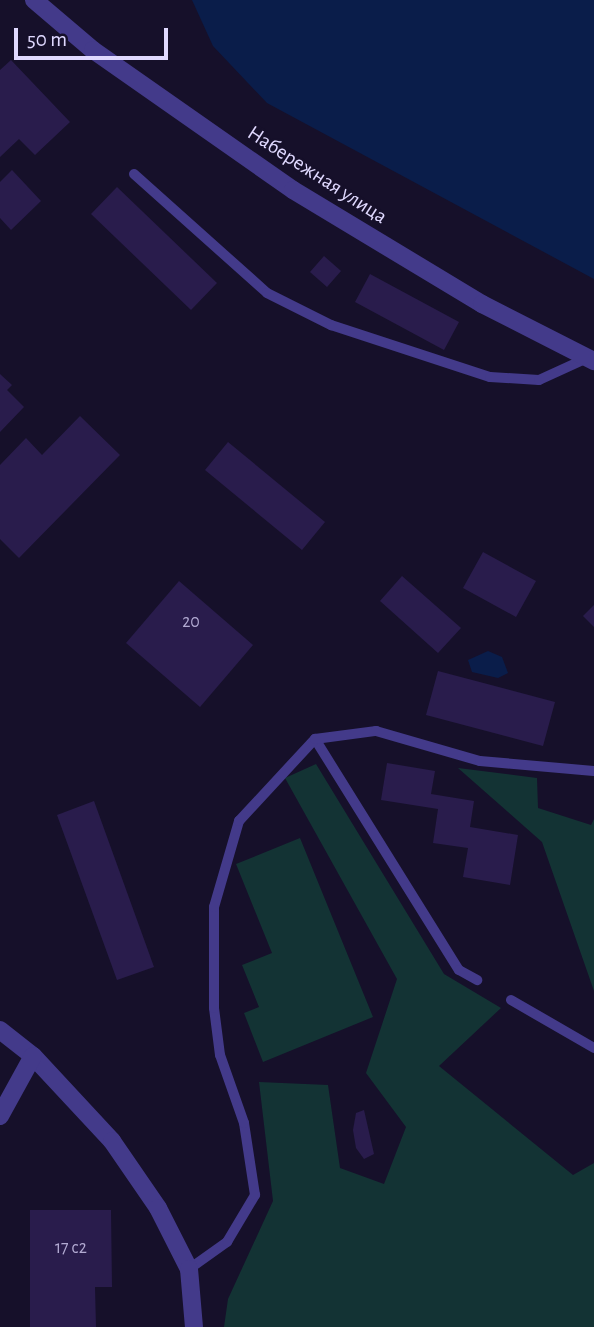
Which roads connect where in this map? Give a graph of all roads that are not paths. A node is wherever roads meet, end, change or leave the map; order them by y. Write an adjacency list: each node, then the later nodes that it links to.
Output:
1 (34, 0): 3 (street, Набережная улица)
2 (134, 174): 3 (lane)
3 (590, 360)
4 (314, 739): 5 (lane); 6 (lane); 12 (lane)
5 (594, 771)
6 (477, 980)
7 (511, 1000): 9 (lane)
8 (0, 1030): 10 (street)
9 (594, 1048)
10 (33, 1056): 11 (street); 12 (street)
11 (0, 1116)
12 (189, 1269): 13 (street)
13 (194, 1327)

